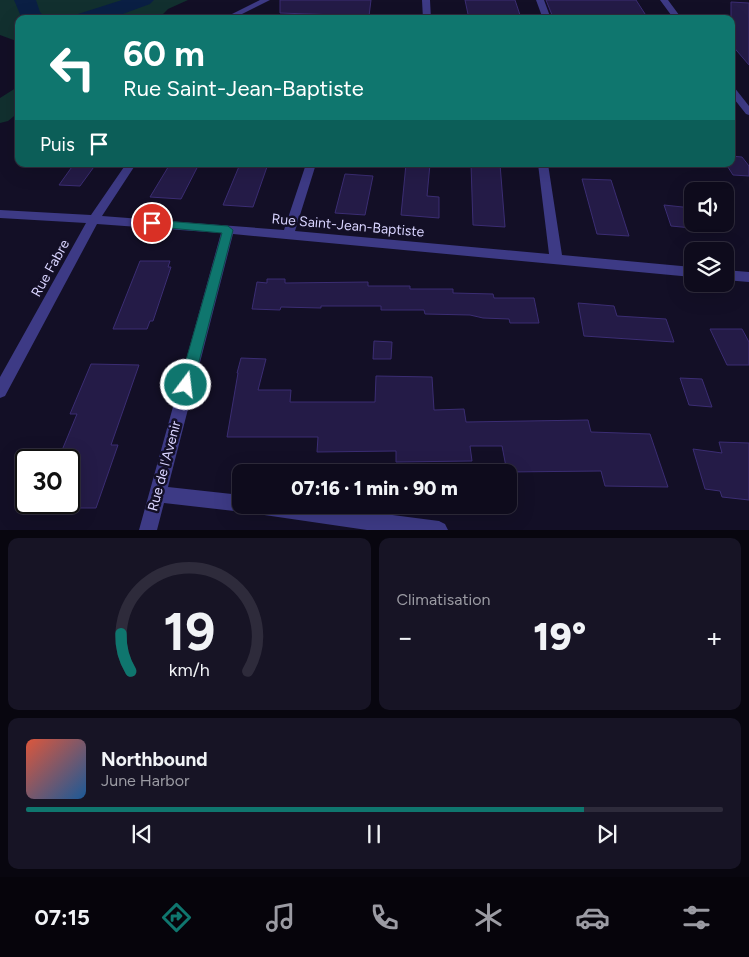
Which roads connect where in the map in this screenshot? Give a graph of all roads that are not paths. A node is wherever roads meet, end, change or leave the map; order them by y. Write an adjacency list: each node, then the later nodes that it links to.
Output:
1 (266, 0): 5 (street)
2 (426, 0): 6 (street)
3 (540, 0): 7 (street)
4 (664, 0): 8 (street)
5 (234, 15)
6 (427, 15)
7 (546, 15)
8 (675, 15)
9 (735, 93): 10 (street)
10 (749, 112)
11 (129, 167): 15 (street, Rue Fabre)
12 (310, 167): 17 (street)
13 (543, 167): 18 (street)
14 (0, 214): 15 (street, Rue Saint-Jean-Baptiste)
15 (94, 219): 16 (street, Rue Saint-Jean-Baptiste); 22 (street, Rue Fabre)
16 (228, 230): 17 (street, Rue Saint-Jean-Baptiste); 23 (street, Rue de l'Avenir)
17 (288, 235): 18 (street, Rue Saint-Jean-Baptiste)
18 (556, 259): 19 (street, Rue Saint-Jean-Baptiste)
19 (684, 271)
20 (734, 276): 21 (street)
21 (749, 277)
22 (0, 391)
23 (157, 494): 24 (street); 26 (street, Rue de l'Avenir)
24 (232, 503)
25 (316, 514): 27 (street)
26 (148, 530)
27 (439, 530)

